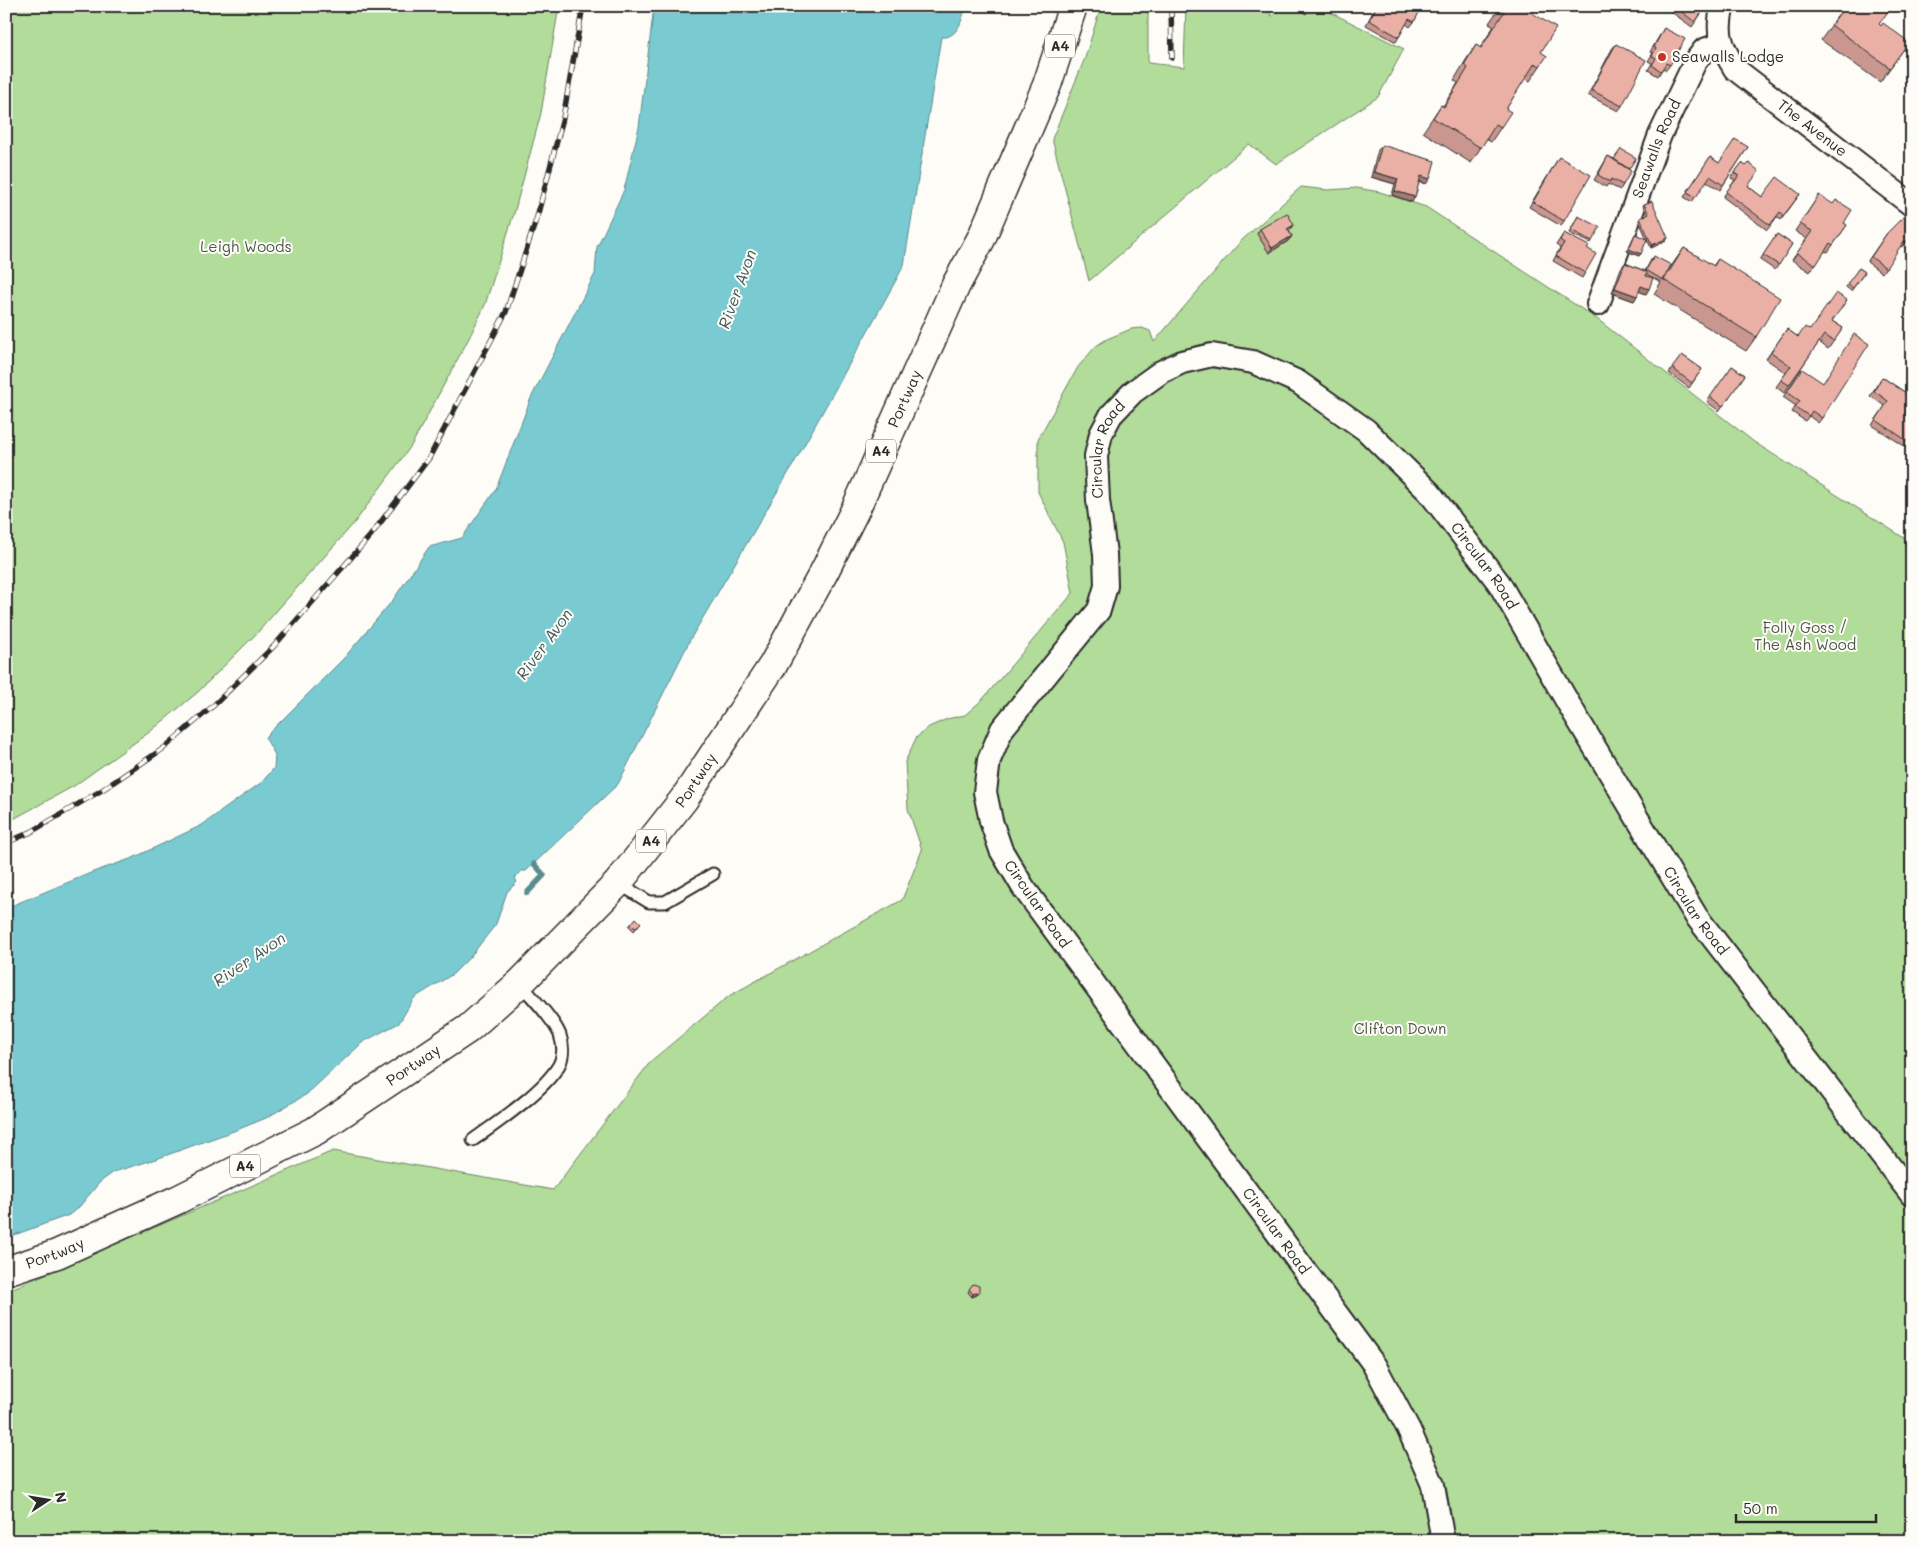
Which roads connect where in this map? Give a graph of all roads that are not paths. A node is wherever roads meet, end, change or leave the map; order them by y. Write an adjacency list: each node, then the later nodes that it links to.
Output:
1 (1073, 6): 7 (highway, Portway / A4)
2 (1723, 6): 3 (street)
3 (1721, 44): 4 (street, The Avenue); 5 (street, Seawalls Road)
4 (1912, 205)
5 (1598, 304)
6 (713, 874): 7 (lane)
7 (618, 883): 8 (highway, Portway / A4)
8 (520, 983): 9 (lane); 11 (highway, Portway / A4)
9 (473, 1140)
10 (1912, 1195): 12 (street, Circular Road)
11 (6, 1271)
12 (1443, 1541)

